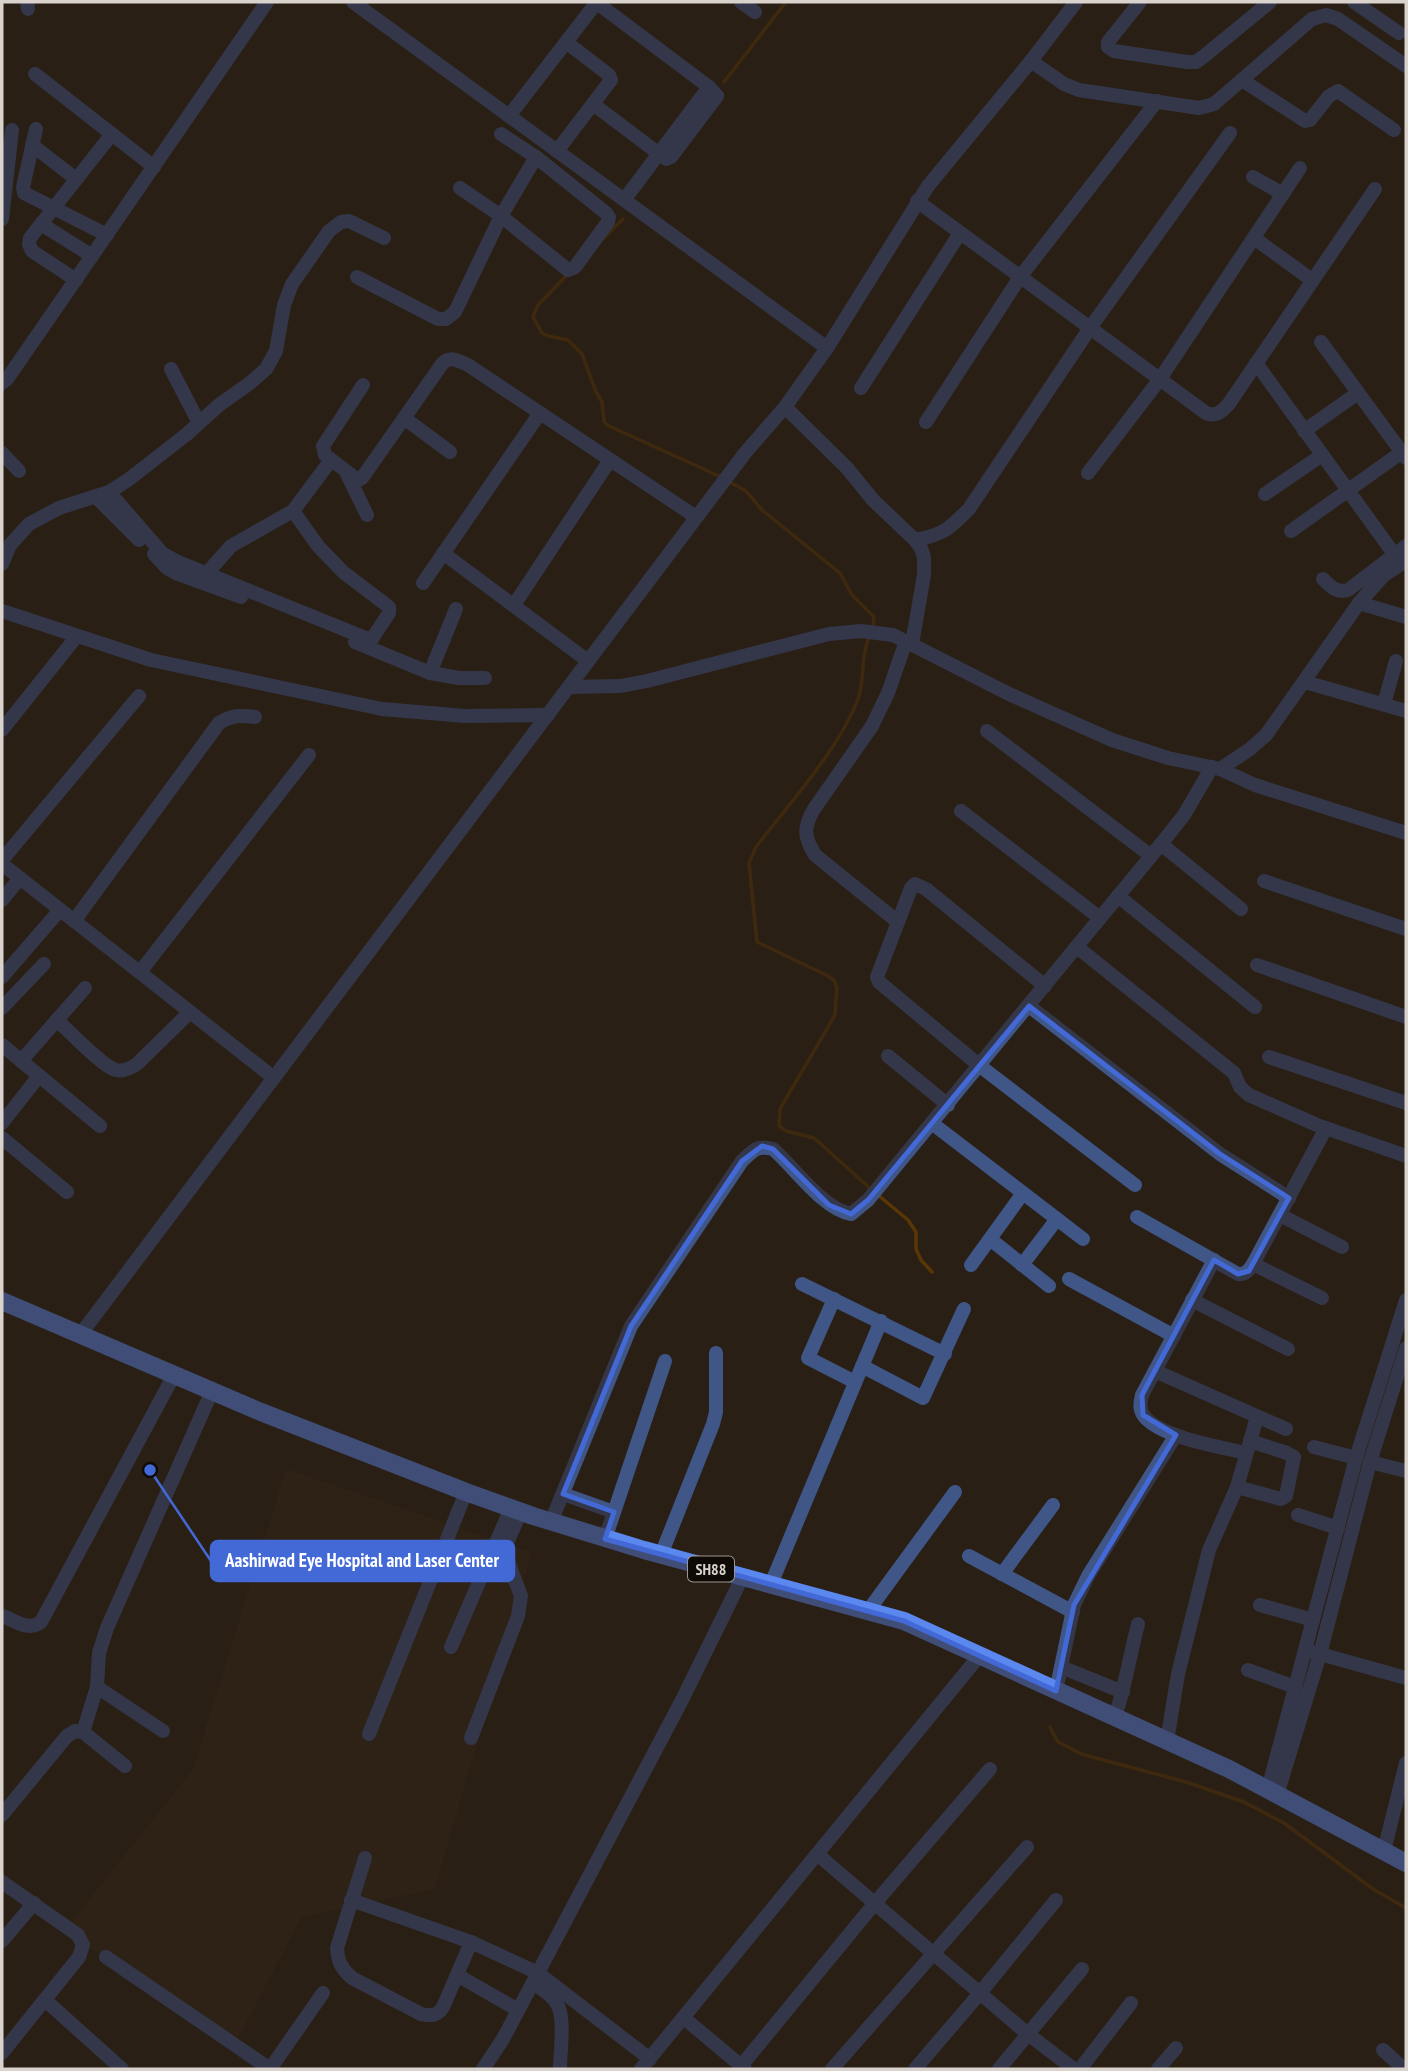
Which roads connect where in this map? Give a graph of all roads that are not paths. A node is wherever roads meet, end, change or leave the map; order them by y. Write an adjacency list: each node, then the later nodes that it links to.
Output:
1 (267, 2): 30 (street)
2 (353, 2): 18 (street)
3 (597, 2): 11 (street); 26 (street)
4 (741, 2): 9 (street)
5 (1076, 2): 12 (street)
6 (1140, 2): 7 (street)
7 (1270, 2)
8 (1354, 2): 10 (street)
9 (755, 12)
10 (1399, 33)
11 (566, 42): 17 (street); 18 (street)
12 (1031, 61): 16 (street); 40 (street)
13 (1406, 66): 15 (street)
14 (35, 74): 23 (street)
15 (1242, 80): 16 (street); 21 (street)
16 (1157, 101): 51 (street)
17 (593, 104): 26 (street); 27 (street)
18 (509, 116): 27 (street)
19 (36, 129): 25 (street)
20 (12, 130): 29 (street)
21 (1394, 130)
22 (1230, 133): 54 (street)
23 (112, 134): 30 (street); 34 (street)
24 (501, 134): 28 (street)
25 (32, 145): 34 (street); 41 (street)
26 (657, 154): 38 (street)
27 (563, 155): 32 (street); 38 (street)
28 (536, 157): 32 (street); 42 (street)
29 (5, 162): 39 (street)
30 (154, 167): 46 (street)
31 (1300, 168): 37 (street)
32 (557, 174): 42 (street)
33 (1252, 177): 37 (street)
34 (76, 179): 41 (street)
35 (460, 188): 42 (street)
36 (1375, 189): 53 (street)
37 (1283, 194): 48 (street)
38 (624, 200): 56 (street)
39 (3, 201): 43 (street)
40 (917, 201): 45 (street); 56 (street)
41 (52, 209): 44 (street); 46 (street)
42 (501, 216): 50 (street)
43 (2, 219)
44 (41, 224): 49 (street); 52 (street)
45 (960, 233): 51 (street); 62 (street)
46 (107, 235): 49 (street)
47 (384, 238): 68 (street)
48 (1254, 238): 53 (street); 59 (street)
49 (92, 256): 52 (street)
50 (356, 277)
51 (1020, 277): 54 (street); 67 (street)
52 (76, 280): 60 (street)
53 (1312, 280): 57 (street)
54 (1090, 328): 59 (street); 86 (street)
55 (1321, 342): 63 (street)
56 (827, 348): 64 (street)
57 (1256, 363): 59 (street); 69 (street)
58 (171, 369): 68 (street)
59 (1160, 379): 78 (street)
60 (2, 383)
61 (363, 385): 74 (street)
62 (862, 388)
63 (1358, 393): 69 (street); 72 (street)
64 (785, 407): 84 (street); 86 (street)
65 (540, 413): 66 (street); 75 (street); 87 (street)
66 (404, 418): 70 (street); 77 (street)
67 (926, 422)
68 (199, 423): 81 (street)
69 (1304, 431): 73 (street)
70 (450, 452)
71 (2, 453): 76 (street)
72 (1404, 455): 79 (street)
73 (1322, 456): 79 (street); 80 (street)
74 (331, 460): 77 (street); 82 (street)
75 (610, 460): 84 (street); 94 (street)
76 (19, 471)
77 (345, 471): 83 (street)
78 (1088, 474)
79 (1348, 491): 85 (street); 88 (street)
80 (1265, 494)
81 (102, 495): 89 (street); 90 (street); 102 (street)
82 (293, 511): 90 (street); 90 (street)
83 (367, 515)
84 (696, 517): 100 (street)
85 (1291, 531)
86 (915, 540): 99 (street)
87 (443, 553): 92 (street); 94 (street)
88 (1402, 554): 91 (street); 93 (street)
89 (2, 564)
90 (207, 573)
91 (1323, 579)
92 (423, 583)
93 (1359, 603): 97 (street); 104 (street)
94 (513, 606): 100 (street)
95 (456, 609): 102 (street)
96 (2, 611): 98 (street)
97 (1406, 617)
98 (77, 636): 109 (street); 111 (street)
99 (903, 640): 105 (street); 114 (street); 128 (street)
100 (588, 661): 105 (street)
101 (1396, 661): 107 (street)
102 (430, 673): 103 (street)
103 (485, 678)
104 (1305, 682): 107 (street); 114 (street)
105 (569, 687): 109 (street)
106 (139, 696): 119 (street)
107 (1384, 704): 108 (street)
108 (1406, 711)
109 (548, 715): 149 (street)
110 (255, 718): 127 (street)
111 (2, 730)
112 (987, 731): 118 (street)
113 (309, 755): 133 (street)
114 (1216, 768): 116 (street); 117 (street)
115 (961, 811): 126 (street)
116 (1406, 833)
117 (1161, 844): 118 (street); 124 (street)
118 (1151, 856): 122 (street)
119 (2, 862): 120 (street)
120 (20, 878): 123 (street); 125 (street)
121 (1264, 881): 129 (street)
122 (1118, 896): 126 (street); 138 (street)
123 (2, 900)
124 (1241, 909)
125 (60, 910): 127 (street); 134 (street)
126 (1100, 918): 130 (street)
127 (75, 921): 133 (street)
128 (898, 922): 135 (street); 147 (street)
129 (1406, 929)
130 (1077, 947): 135 (street); 155 (street)
131 (44, 964): 139 (street)
132 (1257, 965): 141 (street)
133 (140, 972): 140 (street)
134 (2, 976)
135 (1045, 986): 137 (street)
136 (85, 988): 142 (street)
137 (1029, 1006): 147 (street); 161 (street)
138 (1255, 1007)
139 (2, 1008)
140 (190, 1012): 142 (street); 149 (street)
141 (1406, 1017)
142 (57, 1020): 146 (street)
143 (2, 1045): 146 (street)
144 (888, 1056): 151 (street)
145 (1269, 1057): 150 (street)
146 (21, 1060): 148 (street)
147 (980, 1066): 151 (street); 158 (street)
148 (39, 1076): 152 (street); 154 (street)
149 (274, 1078): 182 (street)
150 (1406, 1103)
151 (948, 1105): 153 (street)
152 (2, 1123)
153 (933, 1124): 160 (street); 204 (street)
154 (100, 1126)
155 (1326, 1128): 157 (street); 161 (street)
156 (2, 1138): 159 (street)
157 (1406, 1156)
158 (1135, 1185)
159 (67, 1192)
160 (1023, 1193): 164 (street); 165 (street)
161 (1289, 1198): 162 (street)
162 (1280, 1215): 167 (street); 169 (street)
163 (1137, 1217): 168 (street)
164 (1057, 1219): 166 (street); 171 (street)
165 (990, 1239): 170 (street); 171 (street)
166 (1083, 1239)
167 (1342, 1247)
168 (1214, 1260): 169 (street); 177 (street)
169 (1253, 1264): 175 (street)
170 (971, 1265)
171 (1023, 1265): 174 (street)
172 (1069, 1279): 183 (street)
173 (802, 1284): 176 (street)
174 (1049, 1286)
175 (1322, 1298)
176 (834, 1299): 181 (street); 192 (street)
177 (1192, 1300): 183 (street); 185 (street)
178 (1406, 1300): 199 (street)
179 (2, 1301): 182 (main road, SH88)
180 (964, 1309): 187 (street)
181 (881, 1321): 187 (street); 189 (street)
182 (80, 1335): 191 (main road, SH88)
183 (1174, 1336): 190 (street)
184 (1406, 1348): 199 (street)
185 (1288, 1349)
186 (716, 1353): 212 (street)
187 (945, 1354): 189 (street)
188 (665, 1361): 207 (street)
189 (862, 1366): 192 (street)
190 (1154, 1371): 194 (street); 196 (street)
191 (174, 1375): 193 (main road, SH88); 220 (street)
192 (855, 1382): 216 (street)
193 (212, 1391): 202 (main road, SH88); 230 (street)
194 (1256, 1417): 195 (street); 197 (street)
195 (1286, 1429)
196 (1176, 1436): 197 (street); 219 (street)
197 (1248, 1447): 201 (street); 201 (street)
198 (1314, 1447): 199 (street)
199 (1363, 1460): 200 (street); 210 (street); 225 (street)
200 (1406, 1471)
201 (1237, 1487): 239 (street)
202 (466, 1492): 206 (main road, SH88); 237 (street)
203 (955, 1492): 218 (street)
204 (563, 1493): 207 (street); 209 (street)
205 (1053, 1505): 214 (street)
206 (516, 1510): 209 (main road, SH88); 223 (street); 238 (street)
207 (614, 1511): 211 (street)
208 (1298, 1515): 210 (street)
209 (551, 1522): 211 (main road, SH88)
210 (1338, 1528): 221 (street)
211 (604, 1539): 212 (main road, SH88)
212 (661, 1555): 215 (main road, SH88)
213 (969, 1556): 214 (street)
214 (1002, 1574): 219 (street)
215 (741, 1578): 216 (main road, SH88); 261 (street)
216 (771, 1584): 218 (main road, SH88)
217 (1260, 1605): 221 (street)
218 (868, 1611): 226 (main road, SH88)
219 (1073, 1612): 227 (street)
220 (2, 1616)
221 (1313, 1620): 224 (street)
222 (1138, 1624): 233 (street)
223 (451, 1647)
224 (1305, 1650): 225 (street); 231 (street)
225 (1320, 1654): 229 (street); 243 (street)
226 (980, 1655): 232 (main road, SH88); 247 (street)
227 (1061, 1667): 232 (street); 233 (street)
228 (1248, 1670): 231 (street)
229 (1406, 1678)
230 (97, 1687): 235 (street); 236 (street)
231 (1295, 1687): 243 (street)
232 (1056, 1691): 234 (main road, SH88)
233 (1123, 1692): 234 (street)
234 (1115, 1717): 239 (main road, SH88)
235 (163, 1731)
236 (83, 1732): 241 (street); 244 (street)
237 (369, 1734)
238 (471, 1738)
239 (1167, 1741): 243 (main road, SH88)
240 (1406, 1763): 246 (street)
241 (125, 1766)
242 (990, 1769): 254 (street)
243 (1272, 1792): 246 (main road, SH88)
244 (2, 1815)
245 (1027, 1847): 257 (street)
246 (1384, 1851): 249 (main road, SH88)
247 (817, 1854): 254 (street); 267 (street)
248 (365, 1858): 251 (street)
249 (1406, 1863)
250 (2, 1882): 253 (street)
251 (351, 1900): 256 (street); 260 (street)
252 (1056, 1900): 263 (street)
253 (34, 1903): 255 (street); 264 (street)
254 (875, 1903): 257 (street); 273 (street)
255 (2, 1941)
256 (471, 1942): 260 (street); 261 (street)
257 (933, 1953): 263 (street); 277 (street)
258 (106, 1957): 262 (street)
259 (1082, 1969): 268 (street)
260 (457, 1975): 266 (street)
261 (536, 1978): 266 (street); 272 (street); 276 (street)
262 (323, 1993)
263 (980, 1993): 268 (street); 278 (street)
264 (46, 2000): 271 (street); 274 (street)
265 (1131, 2003): 281 (street)
266 (519, 2010): 275 (street)
267 (684, 2018): 272 (street); 273 (street)
268 (1029, 2035): 279 (street); 280 (street)
269 (1176, 2048): 282 (street)
270 (1383, 2050): 283 (street)
271 (2, 2053)
272 (645, 2064)
273 (743, 2067)
274 (122, 2069)
275 (484, 2069)
276 (560, 2069)
277 (832, 2069)
278 (915, 2069)
279 (999, 2069)
280 (1074, 2069)
281 (1080, 2069)
282 (1158, 2069)
283 (1404, 2069)

